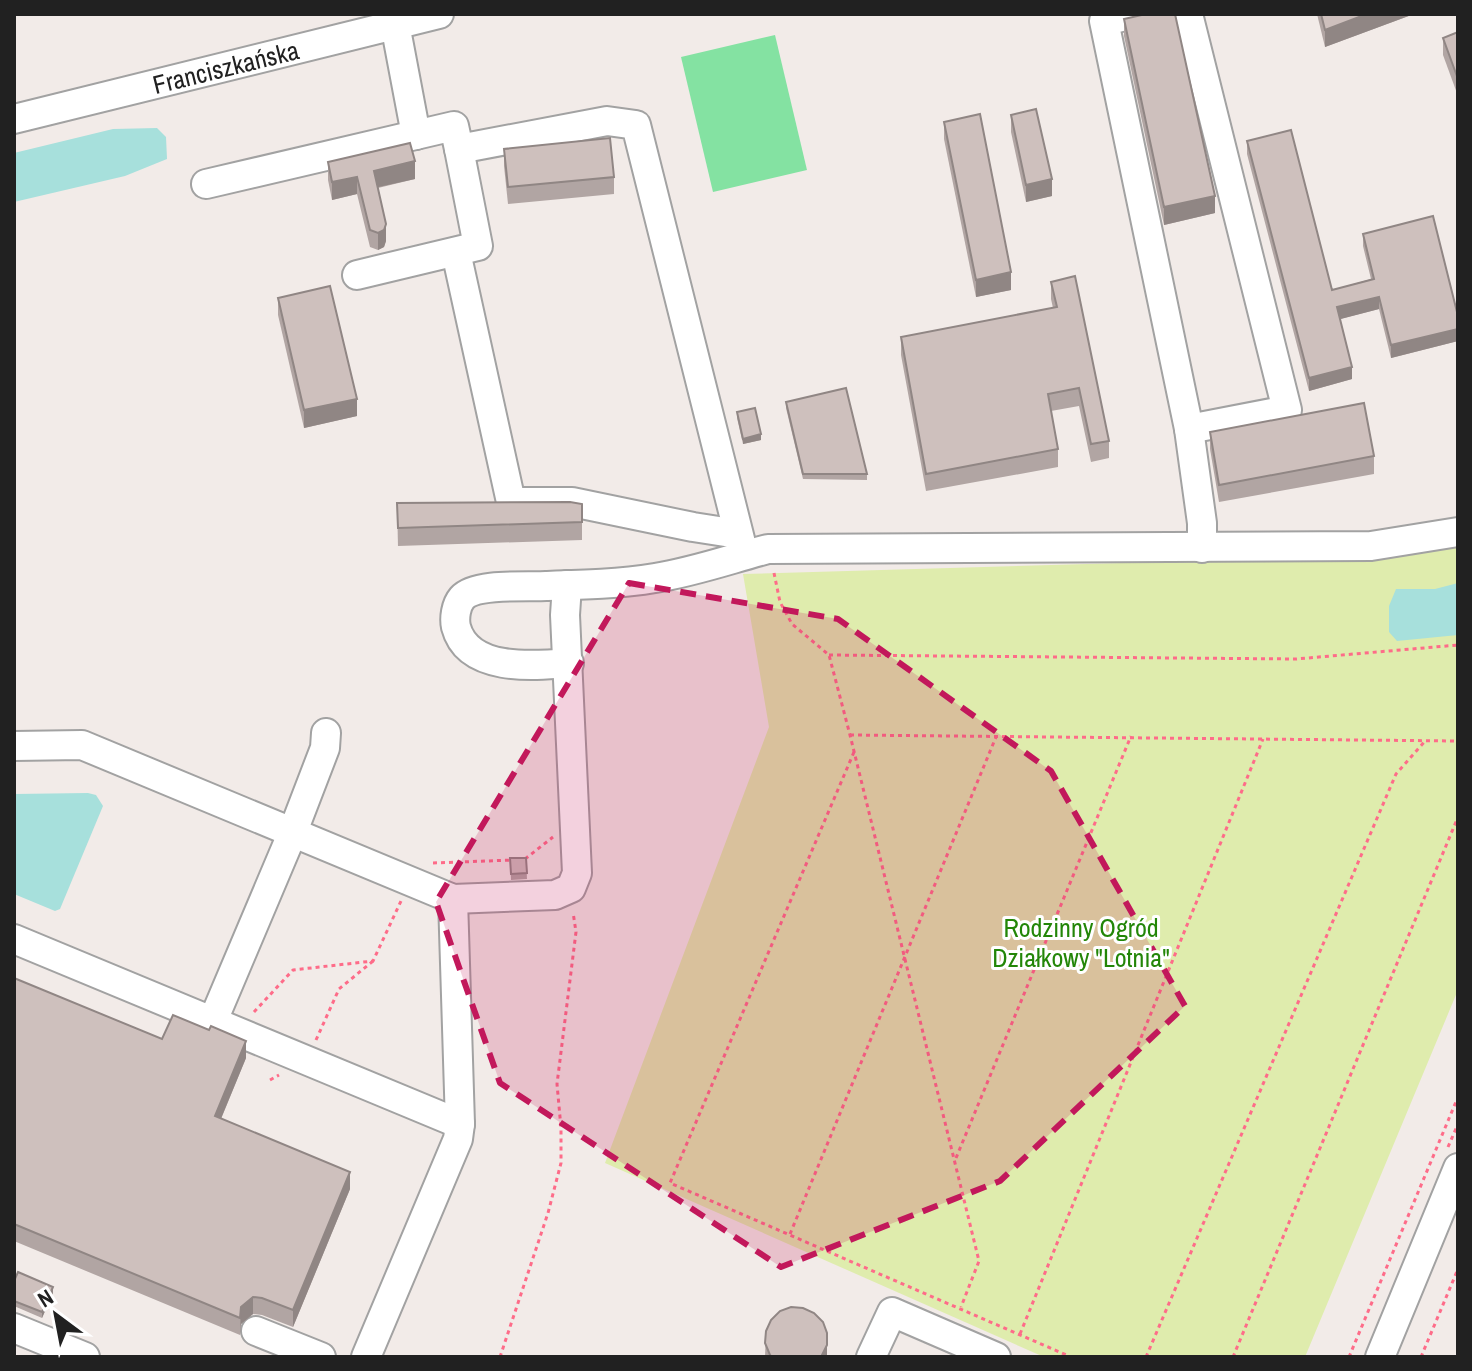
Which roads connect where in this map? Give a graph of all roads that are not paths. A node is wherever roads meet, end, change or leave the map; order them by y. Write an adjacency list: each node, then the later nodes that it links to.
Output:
1 (1134, 14): 10 (street)
2 (1188, 14): 10 (street)
3 (418, 18): 4 (street, Franciszkańska); 5 (street)
4 (14, 119)
5 (416, 135): 6 (street); 7 (street)
6 (459, 149): 8 (street); 12 (street)
7 (206, 184)
8 (456, 252): 9 (street); 12 (street)
9 (357, 275)
10 (1189, 429): 13 (street)
11 (1458, 532): 13 (street)
12 (741, 544): 13 (street); 14 (street)
13 (1202, 548)
14 (567, 585): 15 (street); 15 (street)
15 (569, 663): 19 (street)
16 (326, 733): 18 (street)
17 (14, 746): 18 (street)
18 (292, 834): 19 (street); 21 (street)
19 (453, 899): 22 (street)
20 (14, 939): 21 (street)
21 (223, 1027): 22 (street)
22 (460, 1124): 29 (street)
23 (1458, 1168): 24 (street)
24 (1447, 1224): 32 (street)
25 (14, 1328): 27 (street)
26 (256, 1331): 28 (street)
27 (85, 1357)
28 (321, 1357)
29 (366, 1357)
30 (871, 1357): 31 (street)
31 (996, 1357)
32 (1380, 1357)

